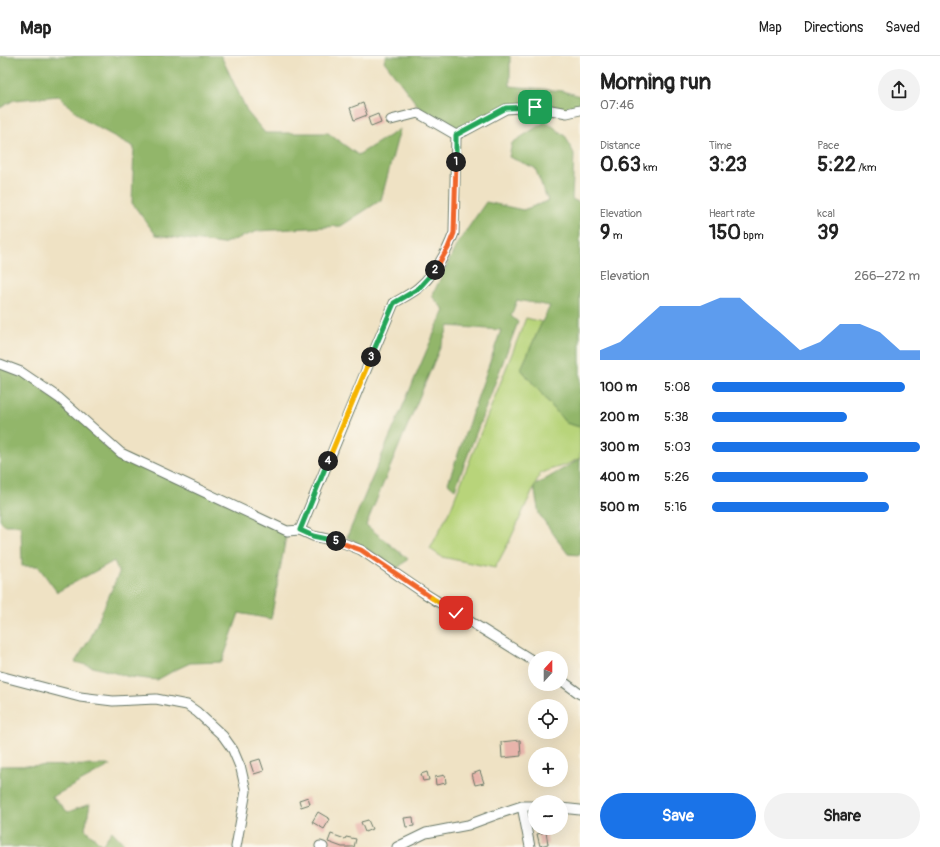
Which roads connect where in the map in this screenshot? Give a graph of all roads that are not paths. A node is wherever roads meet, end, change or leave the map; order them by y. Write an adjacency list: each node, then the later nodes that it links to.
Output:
1 (580, 110): 3 (street)
2 (391, 120): 3 (street)
3 (456, 135): 5 (street)
4 (0, 364): 5 (street)
5 (300, 530): 6 (street)
6 (528, 658)
7 (0, 676): 16 (street)
8 (568, 685): 9 (street)
9 (580, 694)
10 (522, 806): 11 (street); 14 (street); 17 (street)
11 (528, 806)
12 (568, 809): 13 (street)
13 (580, 810)
14 (528, 833)
15 (528, 835): 18 (street)
16 (236, 847)
17 (397, 847)
18 (530, 847)

